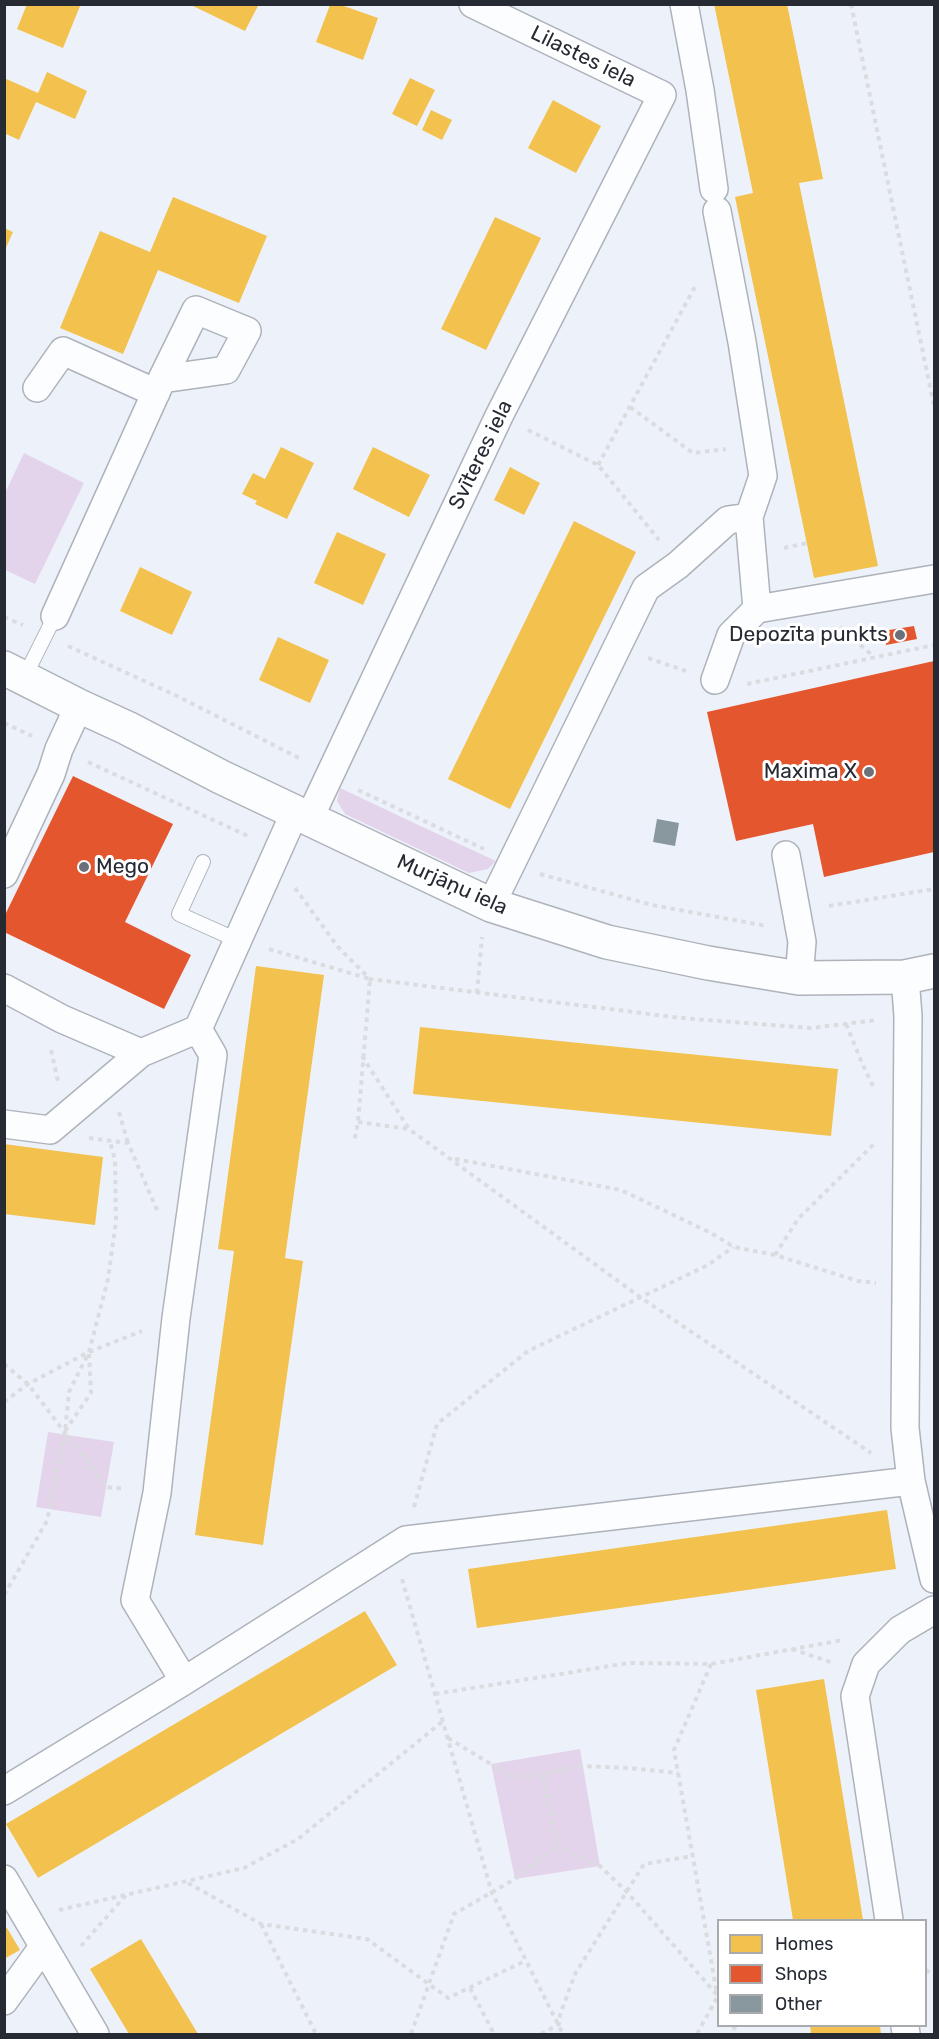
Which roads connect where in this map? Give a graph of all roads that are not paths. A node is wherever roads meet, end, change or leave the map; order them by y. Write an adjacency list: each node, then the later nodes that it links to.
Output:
1 (473, 4): 4 (street, Lilastes iela)
2 (684, 4): 3 (street)
3 (700, 90): 4 (street); 6 (street)
4 (662, 95): 13 (street, Svīteres iela)
5 (37, 388): 9 (street)
6 (748, 517): 8 (street); 17 (street)
7 (934, 579): 8 (street)
8 (757, 609): 11 (street)
9 (50, 626): 10 (lane)
10 (14, 673): 12 (street, Murjāņu iela)
11 (715, 680)
12 (79, 706): 13 (street, Murjāņu iela); 16 (street)
13 (302, 816): 17 (street, Murjāņu iela); 18 (street, Svīteres iela)
14 (786, 855): 20 (street)
15 (203, 862): 18 (lane)
16 (4, 874)
17 (491, 905): 20 (street, Murjāņu iela)
18 (237, 940): 22 (street, Svīteres iela)
19 (920, 974): 20 (street, Murjāņu iela); 25 (street)
20 (799, 978)
21 (4, 987): 23 (street)
22 (198, 1029): 23 (street); 28 (street)
23 (141, 1053): 24 (street)
24 (4, 1124)
25 (911, 1481): 26 (street); 28 (street)
26 (934, 1579)
27 (934, 1610): 31 (street)
28 (184, 1681): 29 (street)
29 (4, 1791)
30 (4, 1879): 32 (street)
31 (889, 1919)
32 (43, 1947): 33 (street); 34 (street)
33 (4, 2001)
34 (95, 2034)

